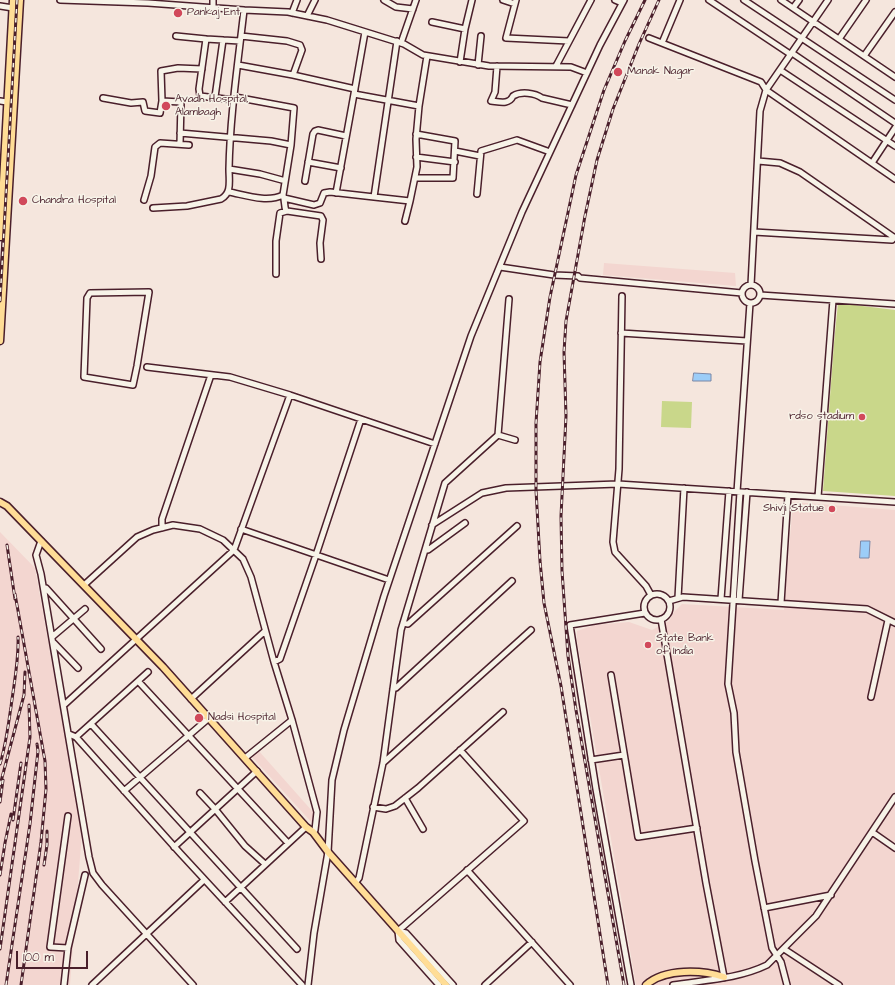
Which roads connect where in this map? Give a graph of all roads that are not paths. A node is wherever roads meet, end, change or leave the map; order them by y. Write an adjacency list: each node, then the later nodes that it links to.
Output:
1 (13, 0): 25 (main road)
2 (20, 0): 125 (main road)
3 (60, 0): 20 (street)
4 (213, 0): 26 (street)
5 (297, 0): 31 (street)
6 (314, 0): 32 (street)
7 (384, 0): 28 (street)
8 (416, 0): 28 (street)
9 (472, 0): 35 (street)
10 (503, 0): 22 (street)
11 (591, 0): 45 (street)
12 (615, 0): 23 (street)
13 (680, 0): 47 (street)
14 (709, 0): 48 (street)
15 (744, 0): 40 (street)
16 (781, 0): 27 (street)
17 (799, 0): 27 (street)
18 (828, 0): 34 (street)
19 (866, 0): 43 (street)
20 (99, 1): 21 (street)
21 (160, 2): 26 (street)
22 (516, 2): 45 (street)
23 (623, 2): 58 (street)
24 (0, 6): 25 (street)
25 (13, 8): 70 (main road)
26 (213, 8): 29 (street)
27 (793, 8): 34 (street)
28 (413, 9): 46 (street)
29 (244, 10): 31 (street); 42 (street)
30 (895, 12): 50 (street)
31 (292, 13): 32 (street)
32 (307, 16): 36 (street)
33 (432, 22): 35 (street)
34 (813, 22): 40 (street); 43 (street)
35 (464, 29): 51 (street)
36 (365, 32): 46 (street); 62 (street)
37 (176, 36): 41 (street)
38 (481, 36): 53 (street)
39 (649, 38): 47 (street)
40 (802, 38): 48 (street); 67 (street)
41 (206, 39): 44 (street); 56 (street)
42 (241, 39): 44 (street); 52 (street); 59 (street)
43 (839, 39): 50 (street)
44 (223, 40): 64 (street)
45 (569, 41): 55 (street)
46 (399, 42): 49 (street); 66 (street)
47 (662, 43): 61 (street)
48 (791, 54): 57 (street); 73 (street)
49 (427, 56): 51 (street); 72 (street)
50 (864, 56): 60 (street)
51 (460, 62): 53 (street)
52 (238, 65): 59 (street); 65 (street)
53 (478, 65): 54 (street)
54 (497, 66): 55 (street); 71 (street)
55 (556, 66): 58 (street)
56 (202, 70): 64 (street); 69 (street)
57 (780, 70): 61 (street); 79 (street)
58 (587, 73): 71 (street)
59 (294, 75): 62 (street)
60 (895, 77)
61 (766, 90): 88 (street); 91 (street)
62 (354, 92): 66 (street); 77 (street)
63 (103, 98): 69 (street)
64 (215, 98): 65 (street)
65 (234, 99): 78 (street); 82 (street)
66 (387, 100): 72 (street); 102 (street)
67 (895, 100)
68 (0, 101): 70 (street)
69 (162, 101): 75 (street)
70 (7, 102): 107 (main road)
71 (572, 105): 85 (street)
72 (419, 106): 76 (street)
73 (895, 123)
74 (895, 128): 79 (street)
75 (180, 133): 78 (street); 80 (street)
76 (416, 134): 84 (street); 87 (street)
77 (346, 136): 89 (street); 92 (street)
78 (231, 137): 82 (street); 93 (street)
79 (887, 140): 83 (street); 91 (street)
80 (180, 144): 81 (street); 103 (street)
81 (189, 145)
82 (290, 145): 101 (street)
83 (895, 146)
84 (455, 151): 86 (street); 90 (street)
85 (550, 152): 86 (street); 113 (street)
86 (480, 156): 100 (street)
87 (416, 157): 90 (street); 94 (street)
88 (758, 161): 109 (street); 111 (street)
89 (308, 162): 92 (street); 97 (street)
90 (455, 162): 94 (street)
91 (872, 163): 95 (street)
92 (341, 168): 99 (street)
93 (229, 169): 96 (street); 98 (street)
94 (415, 178): 104 (street)
95 (895, 179)
96 (282, 180)
97 (305, 180)
98 (229, 192): 101 (street); 105 (street)
99 (336, 193): 101 (street); 102 (street)
100 (477, 194)
101 (284, 196): 106 (street)
102 (374, 197): 104 (street)
103 (144, 200)
104 (410, 201): 108 (street)
105 (153, 208)
106 (286, 211): 112 (street); 114 (street)
107 (1, 213): 110 (main road)
108 (405, 221)
109 (754, 232): 111 (street); 115 (street)
110 (0, 237)
111 (894, 238)
112 (321, 259)
113 (500, 267): 116 (street); 133 (street)
114 (276, 274)
115 (751, 285): 116 (street); 118 (street)
116 (742, 293): 122 (street)
117 (622, 296): 124 (street)
118 (760, 296): 121 (street); 122 (street)
119 (87, 298): 119 (street)
120 (509, 299): 131 (street)
121 (832, 300): 123 (street); 140 (street)
122 (750, 303): 126 (street)
123 (895, 304)
124 (621, 333): 126 (street); 134 (street)
125 (0, 341)
126 (747, 341): 137 (street)
127 (147, 367): 128 (street)
128 (212, 375): 129 (street); 147 (street)
129 (290, 395): 130 (street); 148 (street)
130 (361, 419): 133 (street); 152 (street)
131 (498, 435): 132 (street); 145 (street)
132 (515, 440)
133 (436, 444): 153 (street)
134 (618, 484): 135 (street); 145 (street); 157 (street)
135 (684, 488): 136 (street); 158 (street)
136 (729, 491): 137 (street); 159 (street)
137 (738, 492): 138 (street); 160 (street)
138 (747, 492): 139 (street); 161 (street)
139 (788, 495): 140 (street); 163 (street)
140 (818, 497): 142 (street)
141 (0, 502): 143 (main road)
142 (895, 502)
143 (3, 506): 149 (main road)
144 (465, 523): 151 (street)
145 (432, 525): 151 (street)
146 (517, 526): 170 (street)
147 (162, 528): 150 (street); 155 (street)
148 (241, 529): 150 (street); 152 (street)
149 (42, 541): 155 (main road); 156 (street)
150 (234, 550): 172 (street); 174 (street)
151 (425, 550): 170 (street)
152 (316, 555): 153 (street); 176 (street)
153 (389, 580): 216 (street)
154 (512, 581): 181 (street)
155 (84, 585): 174 (main road)
156 (44, 588): 166 (street); 173 (street)
157 (651, 595): 162 (street); 165 (street)
158 (678, 598): 159 (street); 162 (street)
159 (722, 599): 160 (street)
160 (732, 600): 161 (street); 225 (street)
161 (739, 600): 163 (street)
162 (669, 601): 167 (street)
163 (781, 603): 168 (street)
164 (84, 609): 166 (street)
165 (645, 613): 167 (street); 195 (street)
166 (73, 618): 173 (street); 175 (street)
167 (661, 619): 208 (street)
168 (888, 620): 169 (street); 182 (street)
169 (895, 623)
170 (403, 624): 181 (street)
171 (531, 630): 196 (street)
172 (266, 631): 176 (street); 183 (street)
173 (53, 639): 177 (street); 184 (street)
174 (136, 640): 183 (main road); 184 (street)
175 (101, 649)
176 (274, 662): 187 (street)
177 (78, 668)
178 (148, 672): 180 (street)
179 (611, 675): 193 (street)
180 (138, 681): 188 (street); 190 (street)
181 (393, 689): 196 (street)
182 (871, 697)
183 (191, 699): 186 (main road)
184 (64, 705): 189 (street)
185 (503, 712): 192 (street)
186 (209, 718): 190 (street); 194 (main road)
187 (292, 720): 194 (street); 211 (street)
188 (91, 724): 191 (street); 198 (street)
189 (69, 734): 191 (street); 226 (street)
190 (189, 735): 198 (street); 199 (street)
191 (76, 737): 200 (street)
192 (460, 750): 203 (street); 218 (street)
193 (624, 755): 195 (street); 208 (street)
194 (245, 758): 197 (main road)
195 (591, 760): 244 (street)
196 (382, 763): 204 (street)
197 (257, 771): 199 (street); 207 (main road)
198 (140, 777): 200 (street); 210 (street)
199 (237, 789): 205 (street); 213 (street)
200 (124, 791): 214 (street)
201 (200, 793): 205 (street)
202 (895, 797): 212 (street)
203 (405, 798): 204 (street); 209 (street)
204 (373, 807): 221 (street)
205 (215, 809): 210 (street); 217 (street)
206 (68, 816): 229 (street)
207 (306, 827): 211 (main road); 213 (street)
208 (697, 828): 233 (street)
209 (423, 829)
210 (190, 832): 214 (street); 222 (street)
211 (313, 832): 216 (main road)
212 (872, 832): 215 (street); 223 (street)
213 (288, 844): 217 (street)
214 (174, 847): 220 (street)
215 (895, 848)
216 (328, 852): 221 (main road); 238 (street)
217 (266, 864): 222 (street)
218 (468, 870): 227 (street); 228 (street)
219 (85, 875): 229 (street)
220 (204, 880): 224 (street); 226 (street)
221 (355, 883): 227 (main road)
222 (241, 887): 224 (street); 230 (street)
223 (831, 895): 225 (street); 231 (street)
224 (225, 902): 237 (street)
225 (764, 908): 232 (street)
226 (146, 934): 235 (street); 236 (street)
227 (400, 934): 239 (street); 240 (main road); 241 (street)
228 (532, 942): 242 (street); 243 (street)
229 (68, 948): 234 (street)
230 (297, 948)
231 (784, 949): 232 (street); 248 (street)
232 (778, 955): 233 (street); 247 (street)
233 (724, 977): 245 (main road); 246 (street)
234 (64, 985)
235 (92, 985)
236 (193, 985)
237 (302, 985)
238 (308, 985)
239 (439, 985)
240 (446, 985)
241 (453, 985)
242 (484, 985)
243 (570, 985)
244 (631, 985)
245 (646, 985)
246 (673, 985)
247 (787, 985)
248 (839, 985)

